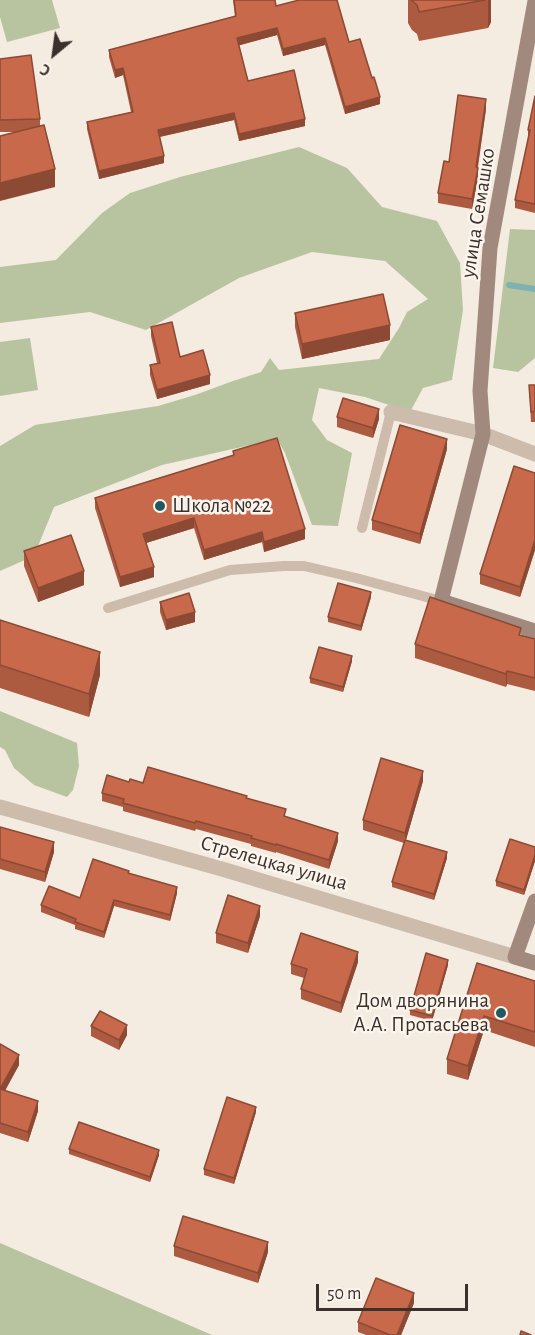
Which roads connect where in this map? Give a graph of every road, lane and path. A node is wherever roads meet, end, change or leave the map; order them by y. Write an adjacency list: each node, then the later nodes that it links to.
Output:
1 (535, 1): 3 (street, улица Семашко)
2 (391, 412): 3 (street); 5 (lane)
3 (483, 434): 4 (street); 6 (street, улица Семашко)
4 (535, 454)
5 (362, 528)
6 (441, 601): 7 (lane); 8 (street)
7 (108, 608)
8 (535, 631)
9 (0, 807): 11 (street, Стрелецкая улица)
10 (535, 901): 11 (street)
11 (515, 957): 12 (street, Стрелецкая улица)
12 (535, 963)

